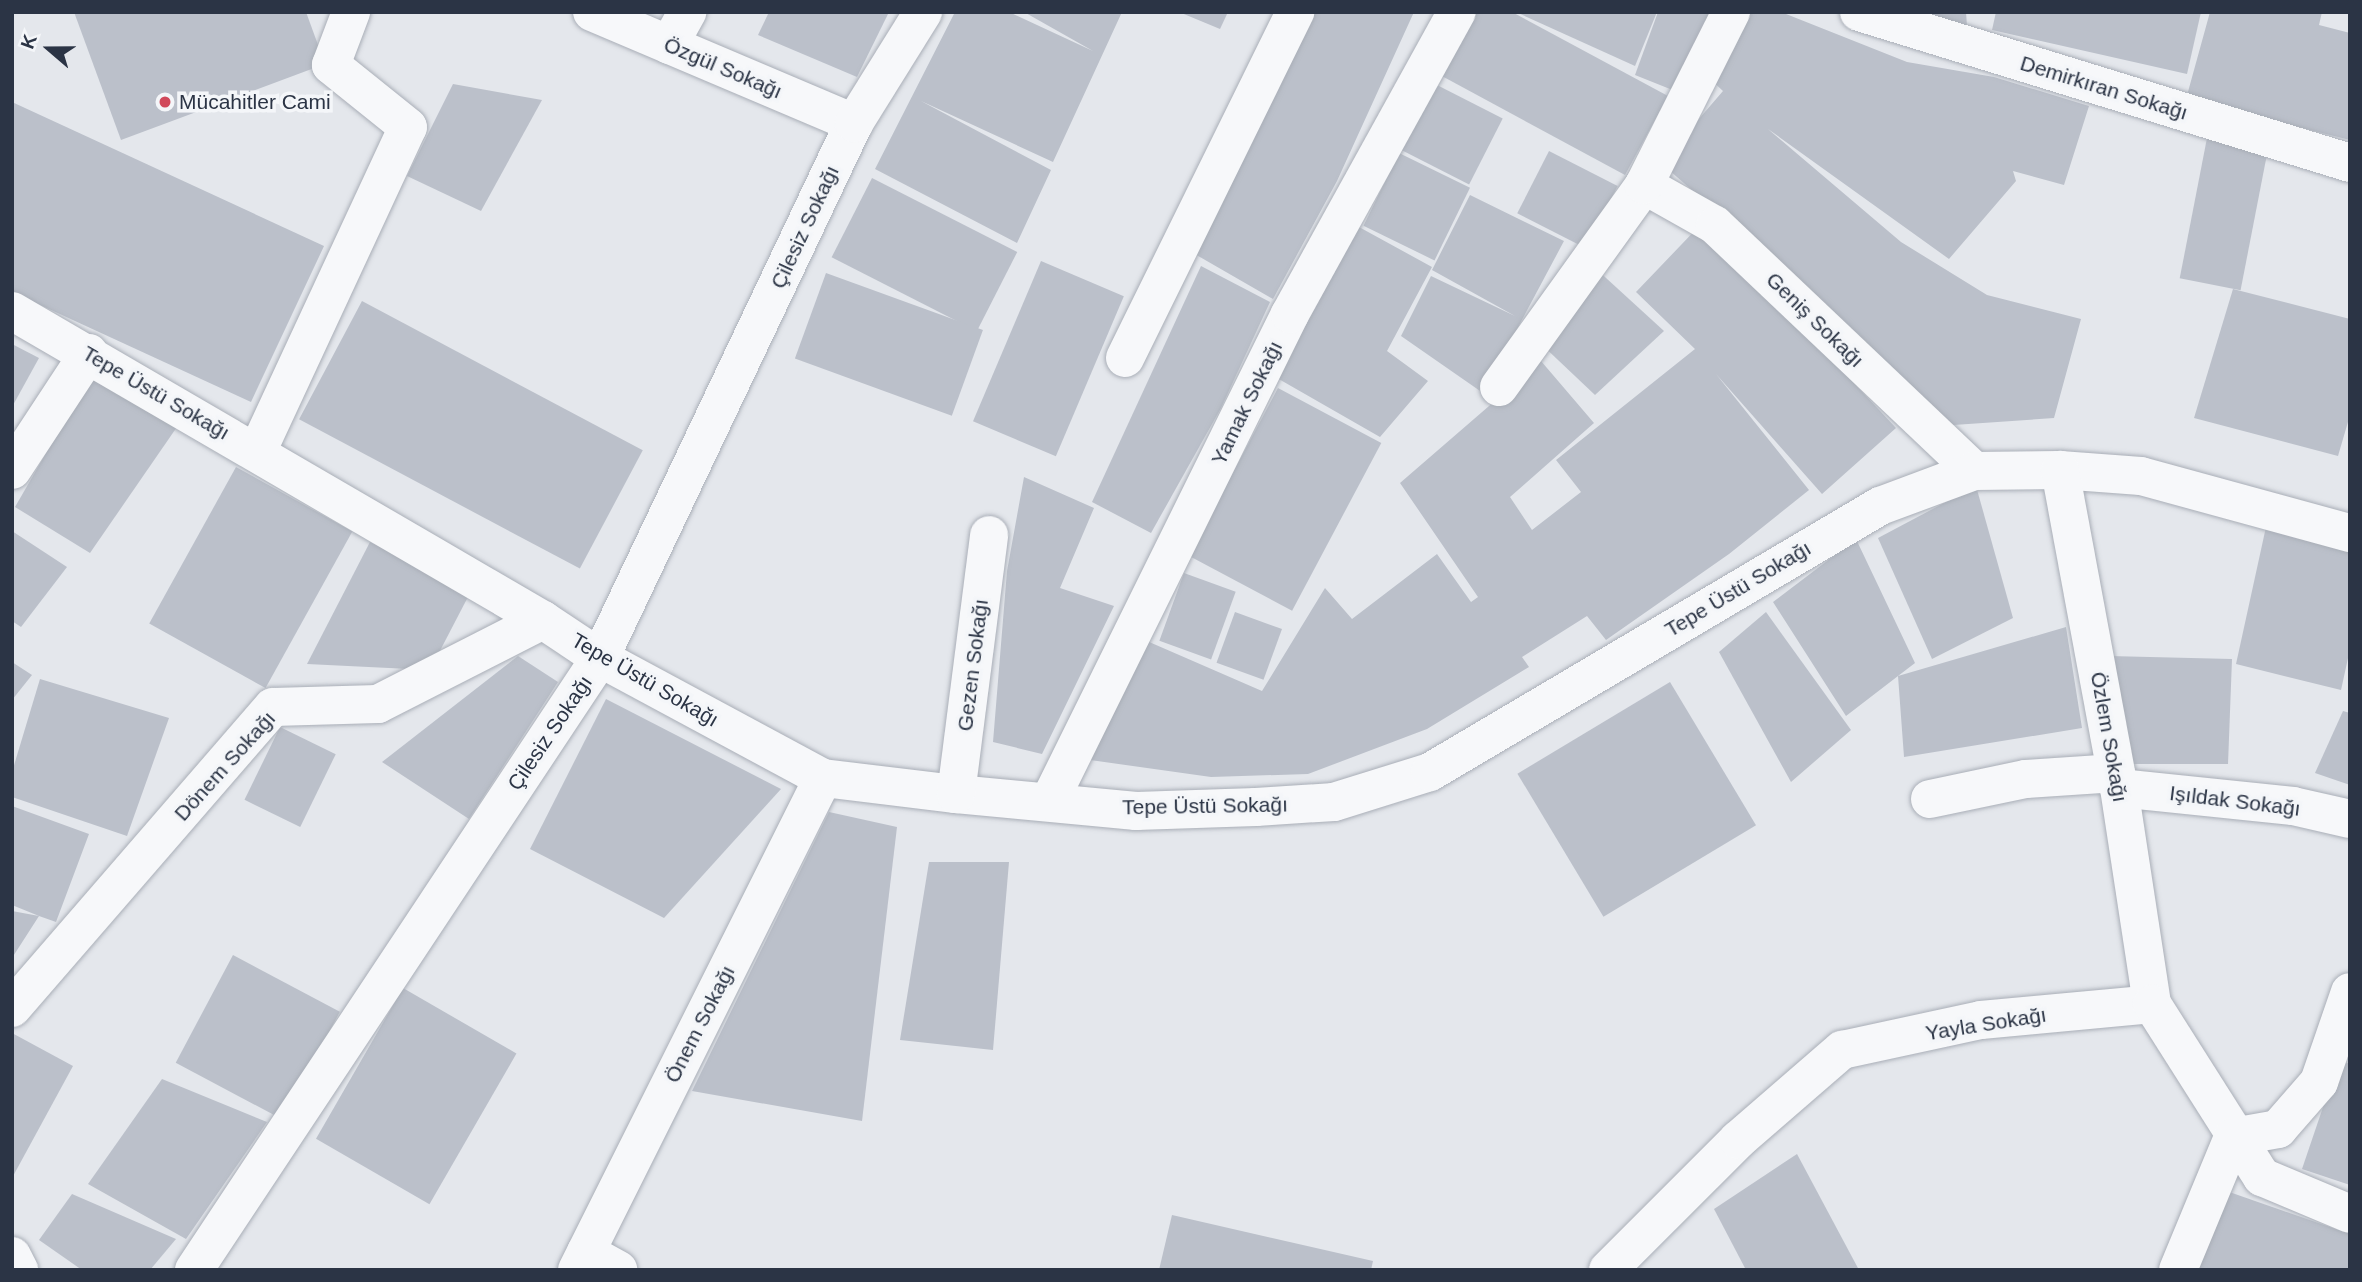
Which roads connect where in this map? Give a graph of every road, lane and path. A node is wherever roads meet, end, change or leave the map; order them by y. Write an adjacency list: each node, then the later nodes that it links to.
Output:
1 (351, 12): 16 (street)
2 (592, 12): 8 (street, Özgül Sokağı)
3 (923, 12): 9 (street, Çilesiz Sokağı)
4 (1295, 12): 14 (street)
5 (1457, 12): 28 (street, Yamak Sokağı)
6 (1731, 12): 11 (street)
7 (1859, 12): 10 (street, Demirkıran Sokağı)
8 (678, 29): 9 (street, Özgül Sokağı)
9 (854, 123): 23 (street, Çilesiz Sokağı)
10 (2350, 163)
11 (1644, 185): 15 (street); 19 (street, Geniş Sokağı)
12 (12, 311): 13 (street, Tepe Üstü Sokağı)
13 (89, 353): 16 (street, Tepe Üstü Sokağı); 17 (street)
14 (1125, 358)
15 (1499, 387)
16 (257, 452): 22 (street, Tepe Üstü Sokağı)
17 (12, 470)
18 (2060, 470): 19 (street, Tepe Üstü Sokağı); 20 (street, Tepe Üstü Sokağı); 25 (street, Özlem Sokağı)
19 (1974, 471): 28 (street, Tepe Üstü Sokağı)
20 (2350, 533)
21 (989, 535): 26 (street, Gezen Sokağı)
22 (543, 620): 23 (street, Tepe Üstü Sokağı); 32 (street, Dönem Sokağı)
23 (600, 658): 24 (street, Tepe Üstü Sokağı); 38 (street, Çilesiz Sokağı)
24 (823, 778): 26 (street, Tepe Üstü Sokağı); 36 (street, Önem Sokağı)
25 (2117, 781): 27 (street, Işıldak Sokağı); 29 (street, Işıldak Sokağı); 31 (street, Özlem Sokağı)
26 (956, 794): 28 (street, Tepe Üstü Sokağı)
27 (1930, 799)
28 (1050, 800)
29 (2350, 819)
30 (2350, 992): 33 (street)
31 (2152, 1004): 33 (street); 39 (street, Yayla Sokağı)
32 (12, 1008)
33 (2233, 1138): 34 (street); 40 (street)
34 (2350, 1214)
35 (12, 1256): 37 (street)
36 (594, 1264)
37 (19, 1270)
38 (194, 1270)
39 (1608, 1270)
40 (2178, 1270)

